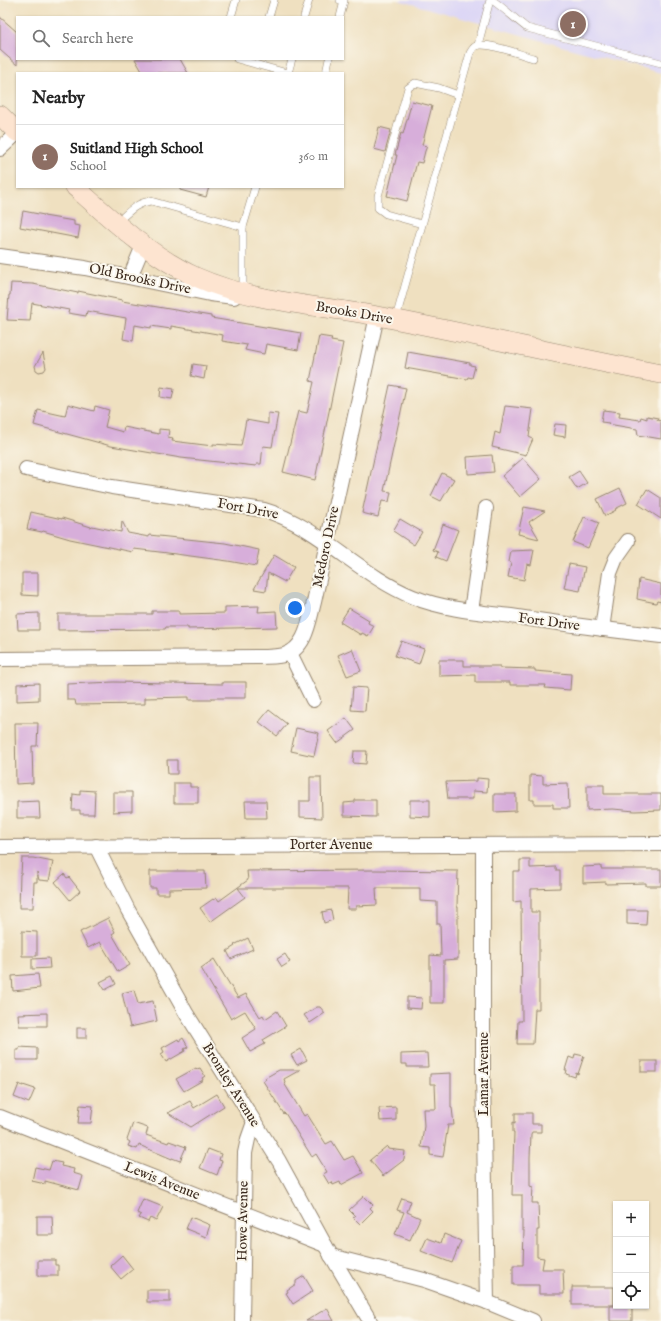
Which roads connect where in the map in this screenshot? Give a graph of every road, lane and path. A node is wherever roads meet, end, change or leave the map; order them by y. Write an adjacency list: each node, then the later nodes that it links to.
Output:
1 (236, 0): 6 (lane)
2 (274, 0): 7 (lane)
3 (309, 0): 8 (lane)
4 (340, 0): 9 (lane)
5 (491, 0): 10 (lane); 16 (lane)
6 (231, 16)
7 (269, 16)
8 (304, 16)
9 (340, 16)
10 (478, 45): 11 (lane); 20 (lane)
11 (533, 58)
12 (243, 60): 15 (lane)
13 (292, 60): 18 (lane)
14 (329, 60): 19 (lane)
15 (256, 62): 17 (lane)
16 (661, 63)
17 (285, 72)
18 (288, 72)
19 (326, 72)
20 (458, 95): 28 (lane); 28 (lane)
21 (0, 115): 22 (street)
22 (16, 132)
23 (16, 134): 24 (street)
24 (0, 149)
25 (76, 188): 27 (street, Brooks Drive)
26 (255, 188): 29 (lane)
27 (116, 223): 29 (lane); 30 (street, Brooks Drive)
28 (422, 224): 36 (lane)
29 (244, 227): 33 (lane)
30 (143, 246): 32 (street); 33 (street, Brooks Drive)
31 (0, 256): 32 (street, Old Brooks Drive)
32 (130, 277): 34 (street, Old Brooks Drive)
33 (243, 292): 34 (street, Brooks Drive)
34 (280, 300): 35 (street, Brooks Drive)
35 (377, 316): 36 (street, Brooks Drive); 41 (street, Medoro Drive)
36 (395, 320): 37 (street, Brooks Drive)
37 (661, 374)
38 (26, 469): 41 (street, Fort Drive)
39 (486, 508): 42 (street)
40 (628, 541): 43 (street)
41 (327, 544): 42 (street, Fort Drive); 45 (street, Medoro Drive)
42 (471, 611): 43 (street, Fort Drive)
43 (602, 629): 44 (street, Fort Drive)
44 (661, 636)
45 (290, 652): 46 (street); 47 (street)
46 (0, 659)
47 (313, 700)
48 (661, 844): 49 (street, Porter Avenue)
49 (483, 845): 51 (street, Porter Avenue); 56 (street, Lamar Avenue)
50 (0, 846): 51 (street, Porter Avenue)
51 (96, 846): 53 (street, Bromley Avenue)
52 (0, 1116): 54 (street, Lewis Avenue)
53 (254, 1122): 54 (street, Howe Avenue); 55 (street, Bromley Avenue)
54 (243, 1213): 55 (street, Lewis Avenue); 57 (street, Howe Avenue)
55 (328, 1251): 56 (street, Lewis Avenue); 58 (street, Bromley Avenue)
56 (487, 1302): 59 (street, Lewis Avenue)
57 (242, 1321)
58 (370, 1321)
59 (533, 1321)

